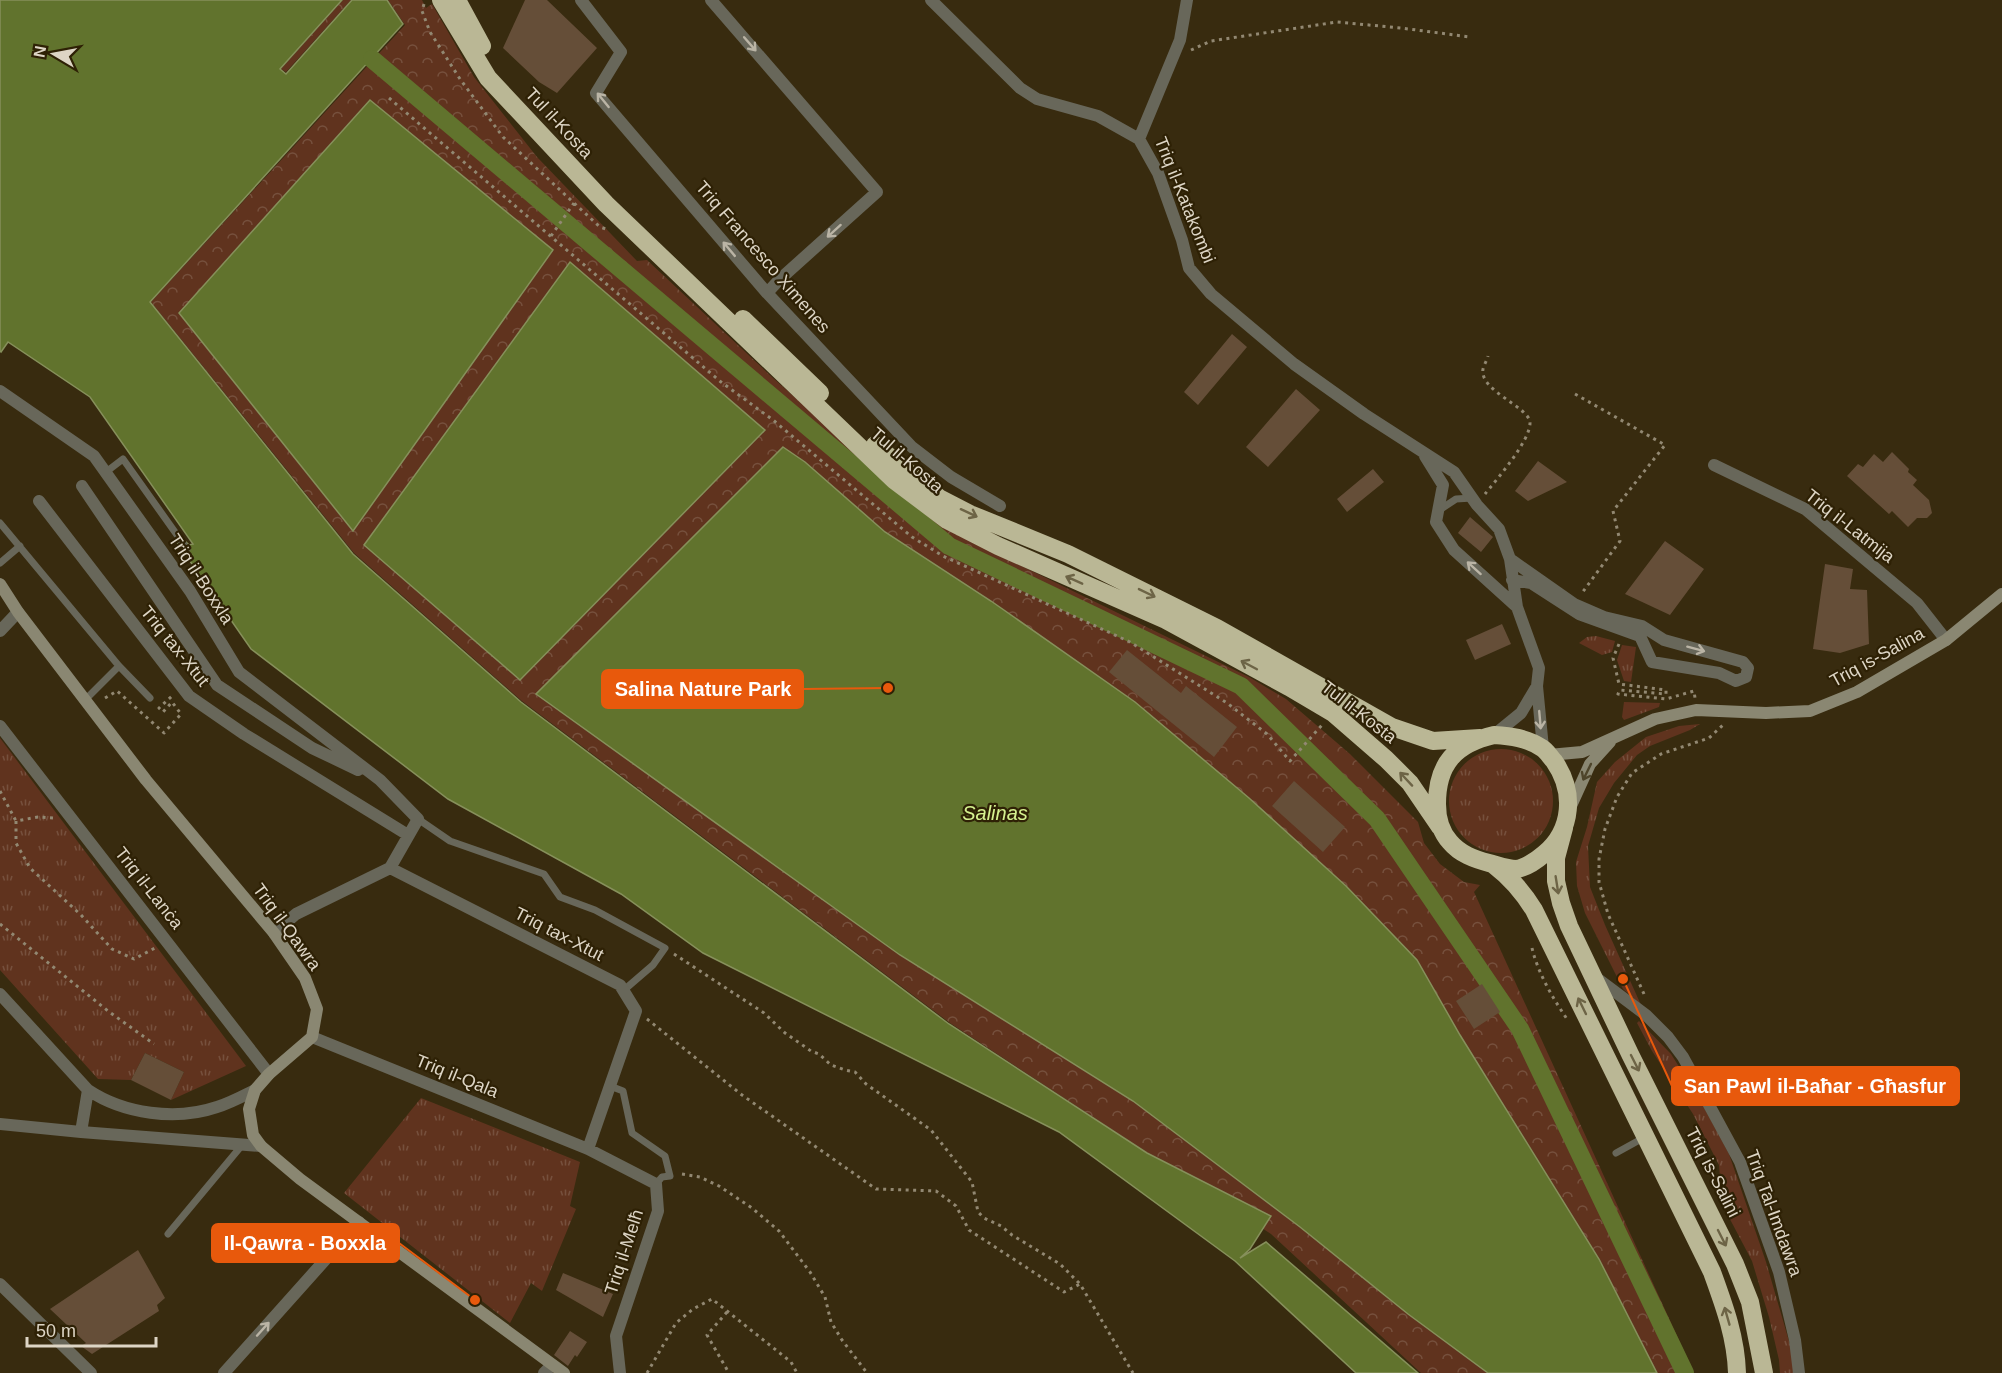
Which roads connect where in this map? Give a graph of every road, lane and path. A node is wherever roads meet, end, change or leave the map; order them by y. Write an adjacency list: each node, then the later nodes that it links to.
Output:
1 (424, 0): 10 (path)
2 (441, 0): 57 (highway, Tul il-Kosta, one-way to 2)
3 (457, 0): 48 (highway, Tul il-Kosta, one-way to 48)
4 (581, 0): 12 (street, Triq Francesco Ximenes, one-way to 4)
5 (711, 0): 12 (street, one-way to 12)
6 (931, 0): 11 (street)
7 (1187, 0): 9 (street, Triq il-Katakombi)
8 (1470, 37): 9 (path)
9 (1173, 58): 11 (street, Triq il-Katakombi)
10 (389, 98)
11 (1139, 139): 16 (street, Triq il-Katakombi)
12 (767, 293): 22 (street, Triq Francesco Ximenes)
13 (1488, 356): 21 (path)
14 (0, 391): 18 (street, Triq il-Boxxla)
15 (1575, 394): 33 (path)
16 (1425, 455): 21 (street, Triq il-Katakombi); 23 (street, Triq il-Katakombi)
17 (1714, 465): 38 (street, Triq il-Latmija)
18 (106, 472): 26 (lane); 51 (street, Triq il-Boxxla)
19 (82, 486): 51 (street, Triq il-Boxxla)
20 (39, 501): 58 (street, Triq tax-Xtut)
21 (1474, 501): 23 (lane); 27 (street, Triq il-Katakombi)
22 (1000, 506)
23 (1438, 511): 34 (street, Triq il-Katakombi, one-way to 23)
24 (0, 523): 25 (lane)
25 (20, 546): 28 (lane); 39 (lane)
26 (187, 549)
27 (1510, 559): 29 (street, Triq il-Katakombi); 33 (street)
28 (0, 563)
29 (1512, 580): 33 (street, one-way to 29); 34 (street, Triq il-Katakombi)
30 (0, 584): 35 (street, Triq il-Qawra)
31 (2002, 594): 38 (street, Triq is-Salina)
32 (0, 603): 35 (street, Triq il-Qawra)
33 (1574, 604)
34 (1518, 607): 40 (street, Triq il-Katakombi)
35 (18, 612): 36 (street); 43 (street, Triq il-Qawra)
36 (0, 631)
37 (1621, 640): 42 (path)
38 (1946, 640): 44 (street, Triq is-Salina)
39 (120, 666): 41 (lane); 43 (lane)
40 (1537, 686): 48 (street); 49 (street, Triq il-Katakombi, one-way to 49)
41 (150, 698)
42 (1666, 699)
43 (85, 700): 62 (street, Triq il-Qawra)
44 (1737, 711): 47 (street, Triq is-Salina); 69 (path)
45 (0, 726): 53 (street, Triq il-Lanċa)
46 (1316, 732): 50 (path)
47 (1615, 736): 49 (street, Triq is-Salina); 55 (street, Triq is-Salina, one-way to 55)
48 (1487, 737): 49 (highway); 57 (highway)
49 (1546, 752): 55 (highway)
50 (1290, 761)
51 (380, 780): 54 (street, Triq il-Boxxla)
52 (0, 791): 56 (path)
53 (73, 819): 56 (path); 64 (street, Triq il-Lanċa)
54 (418, 819): 58 (street); 65 (lane)
55 (1566, 820): 59 (highway); 66 (highway, Triq is-Salini, one-way to 66)
56 (16, 821): 64 (path)
57 (1440, 827): 59 (highway)
58 (408, 835): 60 (street)
59 (1494, 865): 80 (highway, one-way to 59)
60 (390, 868): 62 (street); 67 (street, Triq tax-Xtut)
61 (0, 924): 73 (path)
62 (274, 933): 72 (street, Triq il-Qawra)
63 (1529, 939): 71 (path)
64 (167, 941): 74 (street, Triq il-Lanċa)
65 (665, 948): 67 (lane); 90 (path)
66 (1591, 973): 103 (highway, Triq is-Salini, one-way to 103); 104 (street, Triq Tal-Imdawra)
67 (624, 990): 70 (street, Triq tax-Xtut)
68 (0, 994): 76 (street)
69 (1645, 996)
70 (636, 1011): 75 (street); 90 (path)
71 (1570, 1024)
72 (312, 1037): 74 (street); 83 (street, Triq il-Qala)
73 (154, 1044)
74 (269, 1074): 77 (street)
75 (610, 1086): 83 (street); 85 (lane)
76 (88, 1090): 77 (street); 79 (street)
77 (255, 1090): 82 (street)
78 (0, 1124): 79 (street)
79 (81, 1132): 81 (street)
80 (1646, 1137): 84 (lane); 102 (highway, one-way to 80)
81 (243, 1144): 82 (street); 88 (lane)
82 (261, 1146): 87 (street)
83 (588, 1149): 86 (street)
84 (1616, 1153)
85 (670, 1176): 86 (lane); 100 (path)
86 (656, 1184): 96 (street, Triq il-Melħ)
87 (359, 1222): 92 (street); 94 (street, one-way to 87)
88 (168, 1234)
89 (0, 1284): 93 (street)
90 (1080, 1284): 101 (path)
91 (727, 1312): 97 (path); 98 (path); 99 (path)
92 (548, 1369): 95 (street)
93 (91, 1373)
94 (224, 1373)
95 (564, 1373)
96 (620, 1373)
97 (647, 1373)
98 (729, 1373)
99 (796, 1373)
100 (867, 1373)
101 (1133, 1373)
102 (1737, 1373)
103 (1764, 1373)
104 (1799, 1373)

